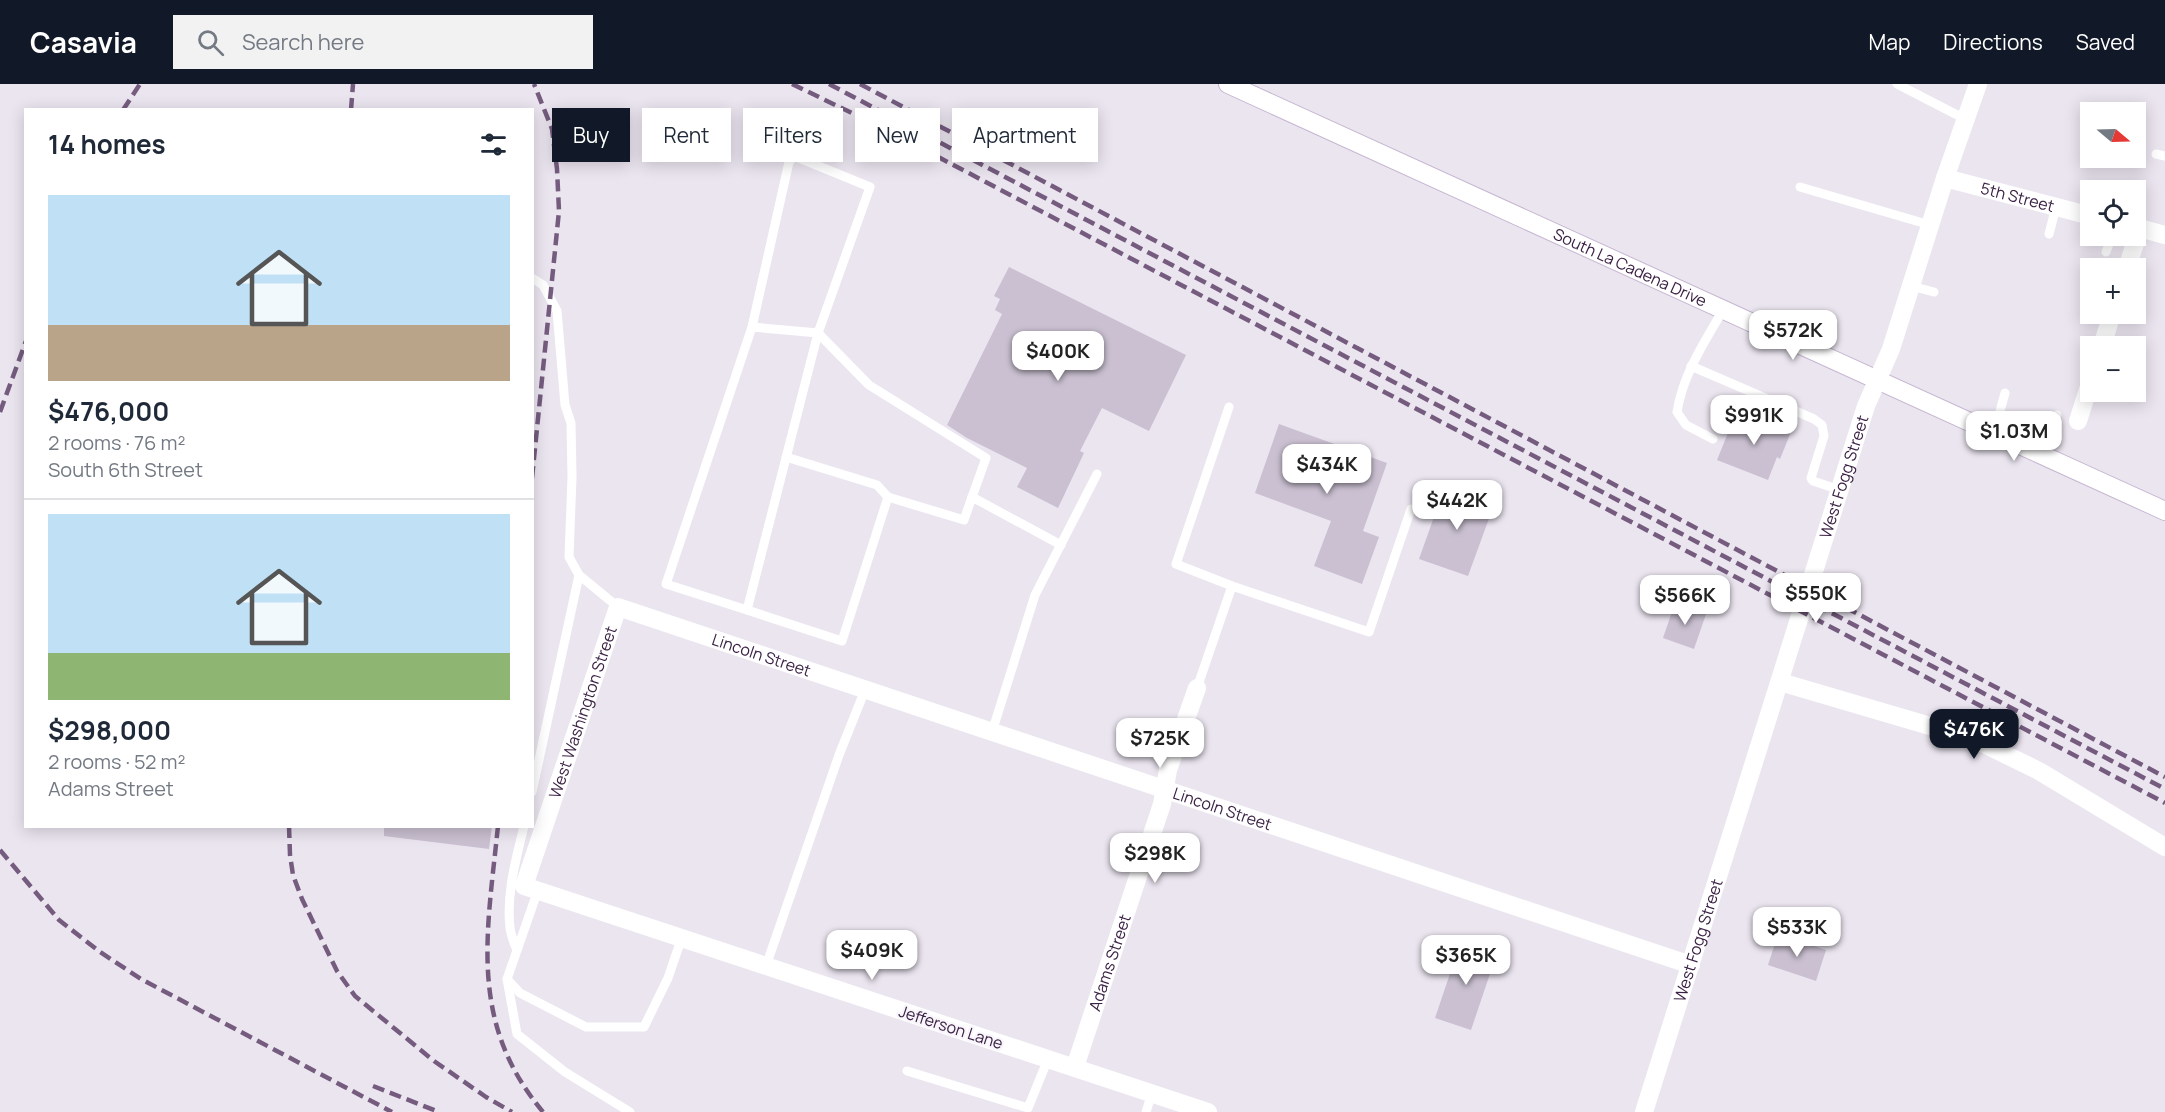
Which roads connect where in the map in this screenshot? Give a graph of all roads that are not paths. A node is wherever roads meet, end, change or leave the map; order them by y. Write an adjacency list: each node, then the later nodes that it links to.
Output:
1 (1228, 84): 18 (street, South La Cadena Drive)
2 (1897, 84): 4 (lane)
3 (1978, 84): 4 (street, West Fogg Street)
4 (1965, 119): 5 (street, West Fogg Street)
5 (1945, 178): 7 (street, 5th Street); 9 (street, West Fogg Street)
6 (1800, 187): 9 (lane)
7 (2056, 207): 8 (street, 5th Street); 11 (lane)
8 (2080, 213)
9 (1930, 225): 16 (street, West Fogg Street)
10 (2146, 230): 12 (street)
11 (2049, 234)
12 (2165, 235)
13 (2108, 246): 14 (lane)
14 (2106, 252)
15 (534, 279): 39 (lane)
16 (1911, 286): 17 (lane); 22 (street, West Fogg Street)
17 (1934, 292)
18 (1723, 309): 21 (lane); 22 (street, South La Cadena Drive)
19 (752, 327): 20 (lane); 20 (lane); 42 (lane)
20 (818, 333): 31 (lane); 35 (lane)
21 (1691, 366): 29 (lane); 33 (lane)
22 (1878, 381): 28 (street, South La Cadena Drive); 33 (street, West Fogg Street)
23 (2005, 393): 28 (lane)
24 (2084, 402): 27 (street)
25 (1229, 407): 40 (lane)
26 (2057, 415): 30 (lane)
27 (2078, 421)
28 (1994, 433): 30 (street, South La Cadena Drive)
29 (1713, 439)
30 (2044, 456): 37 (street, South La Cadena Drive)
31 (786, 457): 34 (lane); 42 (lane)
32 (1097, 474): 38 (lane)
33 (1840, 490): 43 (street, West Fogg Street)
34 (888, 497): 35 (lane); 42 (lane)
35 (972, 497): 38 (lane)
36 (1411, 509): 40 (lane)
37 (2165, 511)
38 (1061, 545): 46 (lane)
39 (579, 576): 41 (lane); 47 (lane)
40 (1232, 586): 44 (lane)
41 (618, 606): 45 (street, Lincoln Street); 51 (street, West Washington Street)
42 (747, 610)
43 (1780, 682): 50 (street); 54 (street, West Fogg Street)
44 (1197, 688): 48 (street, Adams Street)
45 (865, 690): 46 (street, Lincoln Street); 55 (lane)
46 (992, 732): 48 (street, Lincoln Street)
47 (534, 783)
48 (1165, 790): 54 (street, Lincoln Street); 58 (street, Adams Street)
49 (524, 828): 53 (lane)
50 (2165, 847)
51 (531, 888): 52 (street, Jefferson Lane); 53 (lane)
52 (681, 937): 55 (street, Jefferson Lane); 56 (lane)
53 (517, 950): 56 (lane)
54 (1690, 965): 65 (street, West Fogg Street)
55 (766, 966): 57 (street, Jefferson Lane)
56 (507, 979): 62 (lane)
57 (1048, 1059): 58 (street, Jefferson Lane); 61 (lane)
58 (1075, 1068): 60 (street, Jefferson Lane)
59 (907, 1071): 61 (lane)
60 (1152, 1094): 63 (lane); 64 (street, Jefferson Lane)
61 (1027, 1110)
62 (630, 1112)
63 (1146, 1112)
64 (1208, 1112)
65 (1644, 1112)

